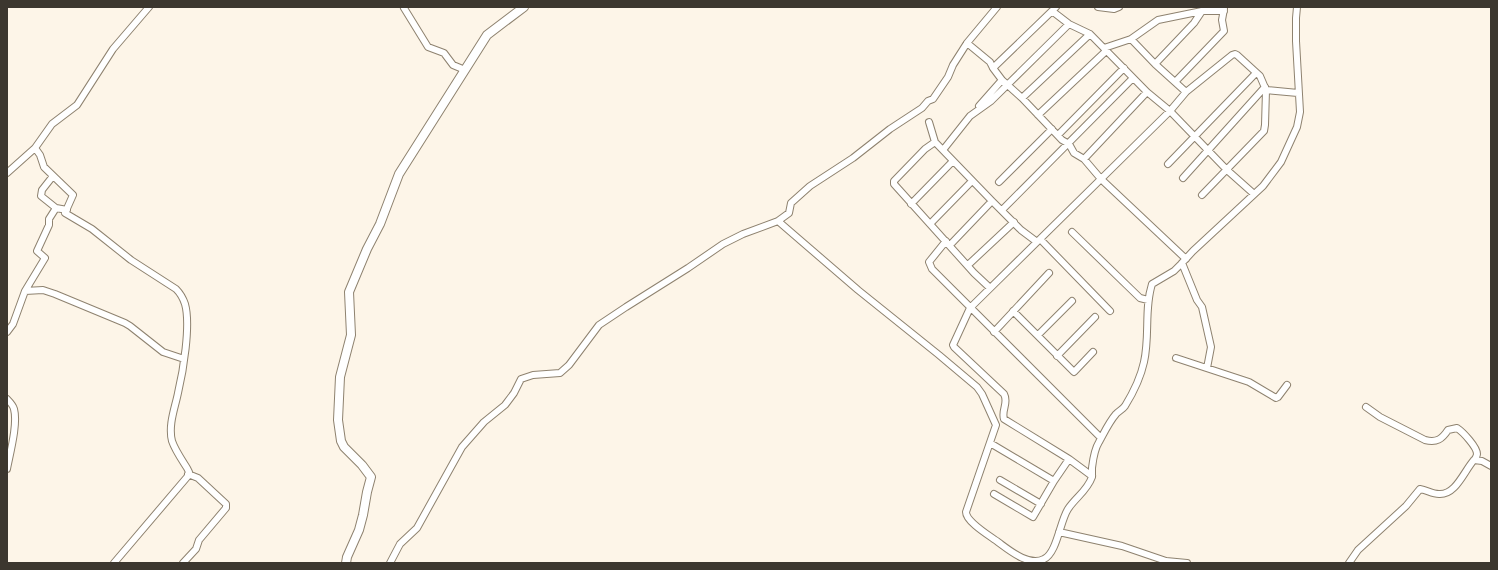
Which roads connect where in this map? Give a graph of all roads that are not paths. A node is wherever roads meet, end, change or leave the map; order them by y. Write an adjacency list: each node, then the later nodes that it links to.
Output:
1 (149, 7): 39 (street)
2 (524, 7): 19 (street)
3 (997, 7): 14 (street)
4 (1098, 7): 5 (street)
5 (1119, 7)
6 (1297, 7): 28 (street)
7 (404, 8): 19 (street)
8 (1054, 9): 11 (street); 17 (street)
9 (1224, 9): 10 (street); 23 (street)
10 (1202, 11): 13 (street); 16 (street)
11 (1069, 24): 12 (street); 24 (street)
12 (1090, 34): 15 (street); 29 (street)
13 (1131, 39): 15 (street); 16 (street)
14 (967, 43): 17 (street); 59 (street)
15 (1105, 49): 18 (street); 31 (street)
16 (1155, 64): 23 (street)
17 (993, 68): 22 (street)
18 (1124, 68): 21 (street); 35 (street)
19 (466, 70): 103 (street)
20 (1256, 73): 25 (street); 27 (street); 36 (street)
21 (1134, 78): 26 (street); 38 (street)
22 (1002, 80): 24 (street); 32 (street)
23 (1175, 82): 27 (street)
24 (1008, 85): 29 (street); 32 (street)
25 (1266, 88): 28 (street); 41 (street); 45 (street)
26 (1148, 92): 30 (street); 42 (street)
27 (1186, 92): 30 (street)
28 (1298, 93): 52 (street)
29 (1022, 98): 31 (street)
30 (1170, 111): 36 (street); 49 (street)
31 (1038, 115): 34 (street)
32 (970, 116): 40 (street)
33 (929, 122): 37 (street)
34 (1052, 129): 35 (street); 51 (street)
35 (1058, 135): 38 (street)
36 (1195, 137): 41 (street); 44 (street)
37 (935, 142): 40 (street); 55 (street)
38 (1069, 144): 42 (street); 58 (street)
39 (35, 148): 46 (street); 47 (street)
40 (943, 150): 43 (street)
41 (1207, 150): 45 (street); 48 (street)
42 (1084, 159): 49 (street)
43 (953, 161): 50 (street); 55 (street)
44 (1168, 164)
45 (1227, 170): 52 (street); 53 (street)
46 (7, 173)
47 (53, 176): 56 (street); 57 (street)
48 (1183, 178)
49 (1101, 180): 63 (street); 65 (street)
50 (972, 181): 54 (street); 61 (street)
51 (999, 182)
52 (1254, 194): 65 (street)
53 (1202, 195)
54 (992, 201): 58 (street); 64 (street)
55 (910, 204): 61 (street)
56 (56, 208): 57 (street); 69 (street)
57 (67, 210): 82 (street)
58 (1002, 210): 60 (street)
59 (778, 221): 88 (street); 104 (street)
60 (1014, 222): 63 (street); 66 (street)
61 (930, 224): 64 (street)
62 (1072, 232): 71 (street)
63 (1039, 241): 68 (street); 74 (street)
64 (948, 243): 66 (street); 72 (street)
65 (1184, 261): 71 (street); 83 (street)
66 (968, 265): 68 (street)
67 (1049, 273): 73 (street)
68 (990, 288): 72 (street)
69 (25, 291): 76 (street); 82 (street)
70 (1072, 300): 78 (street)
71 (1148, 300): 87 (street)
72 (970, 308): 77 (street); 89 (street)
73 (1014, 311): 77 (street); 78 (street)
74 (1110, 311)
75 (1095, 318): 80 (street)
76 (7, 332)
77 (994, 332): 87 (street)
78 (1038, 335): 80 (street)
79 (1092, 352): 80 (street)
80 (1057, 356)
81 (1176, 358): 83 (street)
82 (184, 359): 93 (street)
83 (1207, 368): 84 (street)
84 (1287, 385)
85 (7, 399): 92 (street)
86 (1366, 407): 90 (street)
87 (1101, 438): 94 (street)
88 (990, 443): 96 (street); 100 (street)
89 (1069, 459): 94 (street); 96 (street)
90 (1474, 460): 91 (street); 107 (street)
91 (1491, 466)
92 (7, 469)
93 (188, 474): 101 (street); 102 (street)
94 (1092, 476): 99 (street)
95 (1000, 480): 98 (street)
96 (1054, 481): 98 (street)
97 (994, 494): 98 (street)
98 (1041, 504)
99 (1059, 532): 100 (street); 106 (street)
100 (1020, 557): 105 (street)
101 (114, 563)
102 (183, 563)
103 (346, 563)
104 (390, 563)
105 (1016, 563)
106 (1187, 563)
107 (1349, 563)

